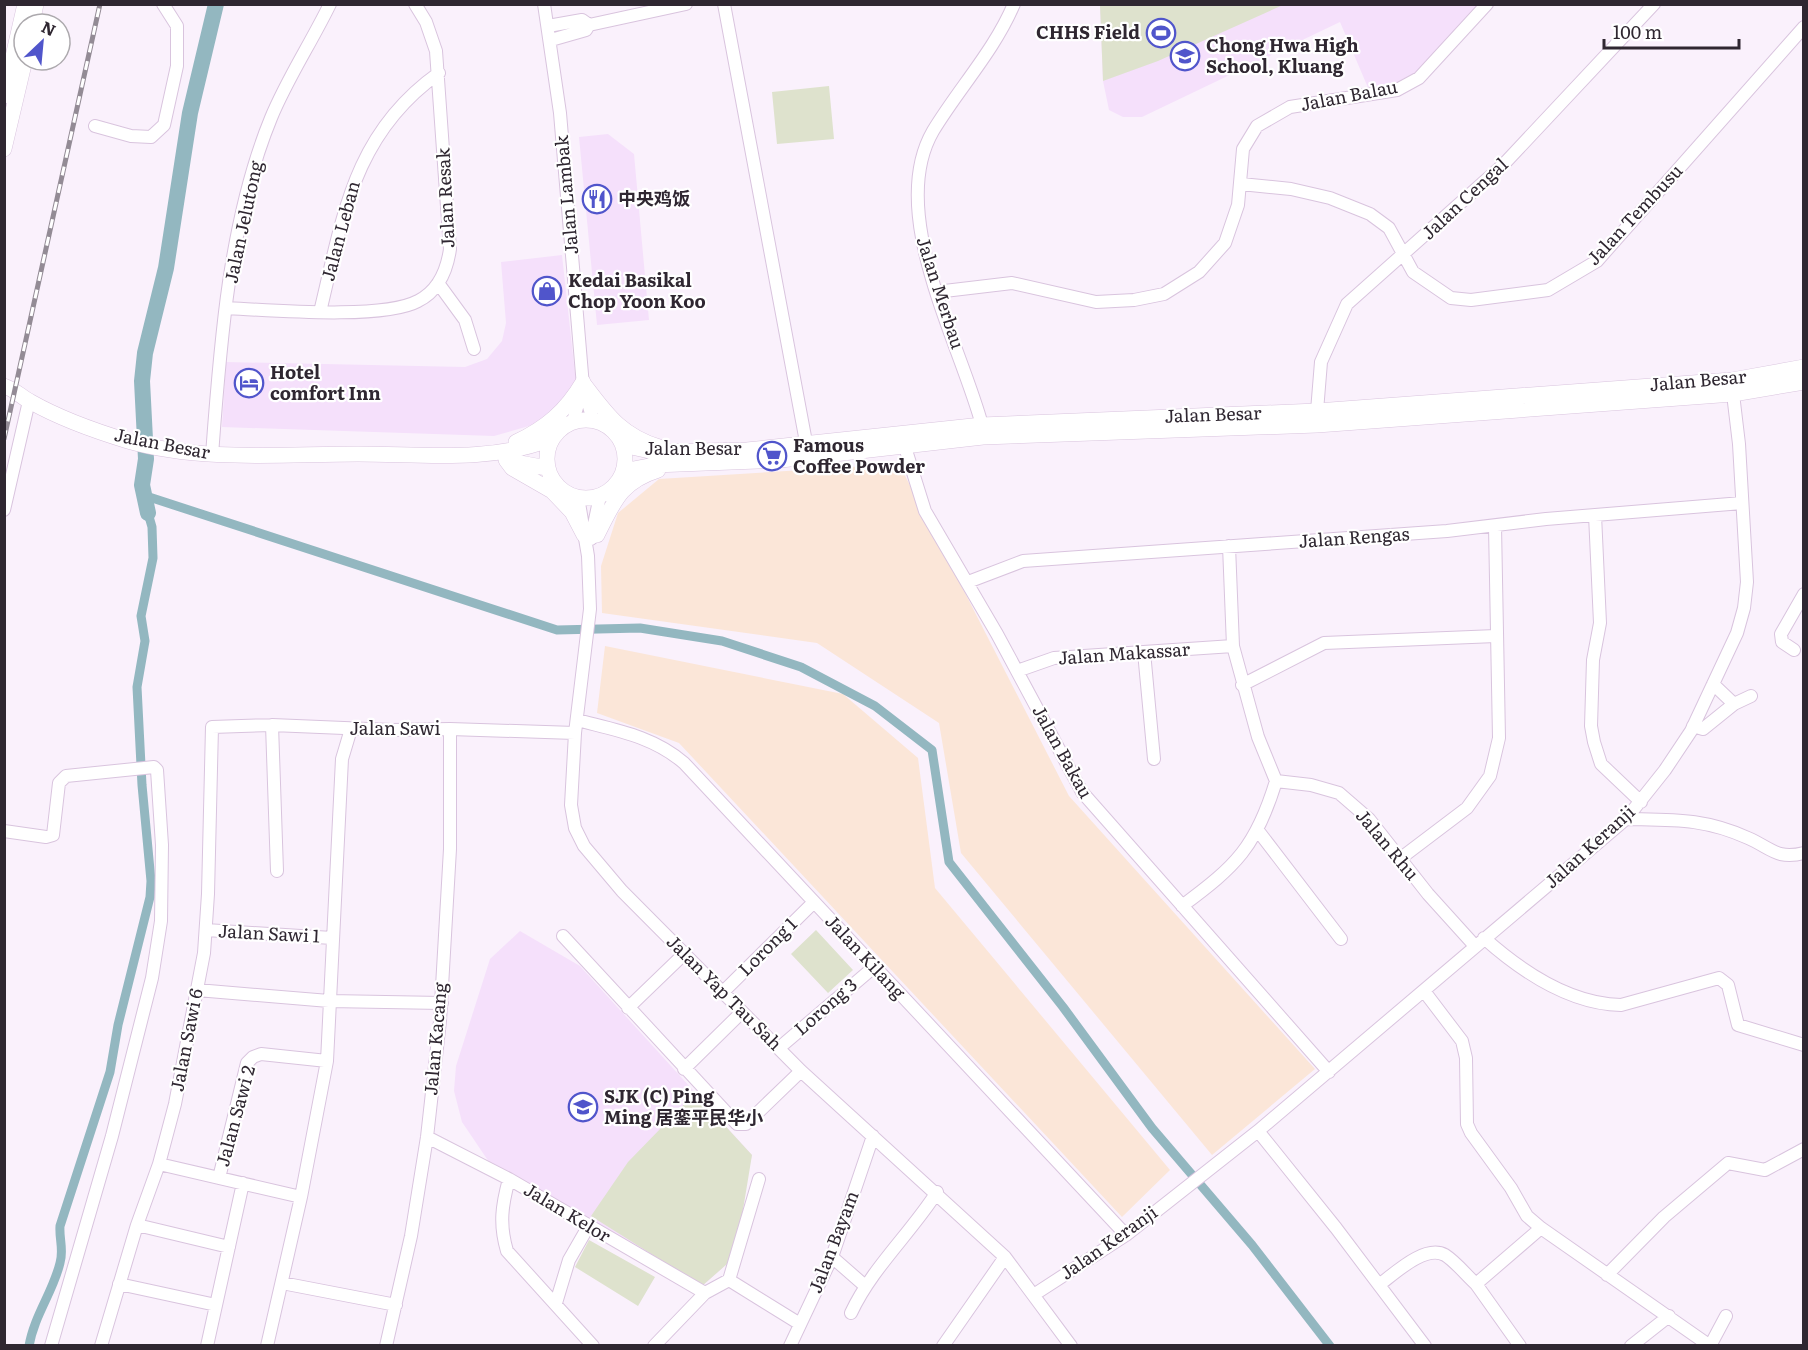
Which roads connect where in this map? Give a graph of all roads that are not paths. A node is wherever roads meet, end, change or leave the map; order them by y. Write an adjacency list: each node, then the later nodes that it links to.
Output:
1 (25, 4): 17 (main road)
2 (163, 4): 18 (street)
3 (330, 4): 24 (street, Jalan Jelutong)
4 (415, 4): 16 (street, Jalan Resak)
5 (544, 4): 12 (street, Jalan Lambak)
6 (686, 4): 11 (street)
7 (724, 4): 39 (street)
8 (1014, 4): 23 (street, Jalan Merbau)
9 (1487, 4): 20 (street, Jalan Balau)
10 (1654, 4): 21 (street, Jalan Cengal)
11 (589, 25): 12 (street); 14 (street)
12 (548, 26): 14 (street, Jalan Lambak)
13 (1803, 27): 21 (street, Jalan Tembusu)
14 (551, 40): 29 (street, Jalan Lambak)
15 (23, 72): 19 (main road)
16 (439, 73): 22 (street, Jalan Resak); 25 (street, Jalan Leban)
17 (4, 96)
18 (95, 126)
19 (4, 149)
20 (1241, 184): 21 (street, Jalan Tembusu); 23 (street, Jalan Balau)
21 (1405, 254): 34 (street, Jalan Cengal)
22 (438, 283): 25 (street); 26 (street)
23 (936, 292): 37 (street, Jalan Merbau)
24 (226, 308): 25 (street); 42 (street, Jalan Jelutong)
25 (320, 312)
26 (474, 350)
27 (1803, 367): 34 (main road, Jalan Besar)
28 (1803, 382): 31 (main road, Jalan Besar)
29 (583, 384): 35 (street); 36 (street); 43 (main road); 44 (main road)
30 (4, 386): 33 (main road, Jalan Besar)
31 (1733, 394): 41 (main road, Jalan Besar); 49 (street, Jalan Keranji)
32 (4, 397): 33 (main road, Jalan Besar)
33 (29, 401): 42 (main road, Jalan Besar); 50 (street)
34 (1317, 411): 37 (main road, Jalan Besar)
35 (593, 420): 36 (main road); 40 (main road, Jalan Besar)
36 (573, 421): 38 (main road, Jalan Besar)
37 (982, 426): 39 (main road, Jalan Besar)
38 (551, 439): 43 (main road, Jalan Besar); 45 (main road)
39 (806, 442): 44 (main road, Jalan Besar)
40 (623, 445): 44 (main road, Jalan Besar); 46 (main road, Jalan Besar)
41 (905, 447): 44 (main road, Jalan Besar); 55 (street, Jalan Bakau)
42 (212, 455): 43 (main road, Jalan Besar)
43 (506, 456): 45 (main road, Jalan Besar); 53 (main road)
44 (674, 458): 46 (main road, Jalan Besar); 53 (main road)
45 (547, 468): 48 (main road)
46 (623, 471): 47 (main road, Jalan Besar)
47 (600, 496): 48 (main road); 53 (street, Jalan Yap Tau Sah)
48 (578, 497): 53 (street, Jalan Yap Tau Sah)
49 (1742, 503): 51 (street, Jalan Rengas); 62 (street, Jalan Keranji)
50 (4, 510)
51 (1595, 515): 52 (street, Jalan Rengas); 74 (street)
52 (1495, 526): 54 (street, Jalan Rengas); 57 (street)
53 (588, 535): 69 (street, Jalan Yap Tau Sah)
54 (1229, 546): 55 (street, Jalan Rengas); 58 (street)
55 (968, 582): 61 (street, Jalan Bakau)
56 (1803, 594): 59 (street)
57 (1496, 636): 63 (street); 79 (street)
58 (1233, 646): 60 (street, Jalan Makassar); 63 (street)
59 (1794, 650)
60 (1144, 652): 61 (street, Jalan Makassar); 72 (street)
61 (1017, 671): 82 (street, Jalan Bakau)
62 (1713, 684): 65 (street); 68 (street, Jalan Keranji)
63 (1242, 685): 73 (street)
64 (1751, 696): 65 (street)
65 (1734, 704): 68 (street)
66 (272, 725): 67 (street, Jalan Sawi); 70 (street, Jalan Sawi); 80 (street)
67 (215, 726): 83 (street, Jalan Sawi 6)
68 (1693, 726): 74 (street, Jalan Keranji)
69 (576, 727): 71 (street, Jalan Sawi); 81 (street, Jalan Kilang); 88 (street, Jalan Yap Tau Sah)
70 (351, 729): 71 (street, Jalan Sawi); 85 (street)
71 (450, 729): 94 (street, Jalan Kacang)
72 (1154, 759)
73 (1276, 781): 77 (street); 79 (street, Jalan Rhu)
74 (1641, 802): 75 (street, Jalan Keranji)
75 (1626, 819): 78 (street); 87 (street, Jalan Keranji)
76 (4, 831): 138 (street)
77 (1258, 831): 82 (street); 86 (street)
78 (1803, 853)
79 (1401, 858): 87 (street, Jalan Rhu)
80 (277, 871)
81 (814, 902): 89 (street, Jalan Kilang); 92 (street, Lorong 1)
82 (1182, 906): 102 (street, Jalan Bakau)
83 (206, 930): 85 (street, Jalan Sawi 1); 90 (street, Jalan Sawi 6)
84 (563, 936): 95 (street)
85 (332, 938): 93 (street)
86 (1341, 939)
87 (1480, 942): 91 (street, Jalan Keranji); 97 (street, Jalan Rhu)
88 (684, 954): 92 (street, Jalan Yap Tau Sah); 95 (street)
89 (874, 967): 98 (street, Lorong 3); 117 (street, Jalan Kilang)
90 (197, 990): 93 (street); 107 (street, Jalan Sawi 6)
91 (1424, 990): 102 (street, Jalan Keranji); 116 (street)
92 (723, 992): 96 (street, Jalan Yap Tau Sah)
93 (329, 1001): 94 (street); 99 (street)
94 (442, 1003): 105 (street, Jalan Kacang)
95 (628, 1008): 100 (street)
96 (742, 1012): 98 (street, Jalan Yap Tau Sah); 100 (street)
97 (1803, 1045)
98 (779, 1048): 101 (street, Jalan Yap Tau Sah)
99 (327, 1061): 108 (street, Jalan Sawi 2); 113 (street)
100 (684, 1069): 101 (street)
101 (801, 1071): 104 (street, Jalan Yap Tau Sah)
102 (1329, 1072): 103 (street, Jalan Keranji)
103 (1258, 1131): 117 (street, Jalan Keranji); 127 (street)
104 (873, 1136): 112 (street, Jalan Yap Tau Sah); 119 (street, Jalan Bayam)
105 (427, 1137): 109 (street, Jalan Kelor); 132 (street, Jalan Kacang)
106 (1803, 1149): 121 (street)
107 (159, 1164): 108 (street); 114 (street, Jalan Sawi 6)
108 (219, 1178): 111 (street)
109 (509, 1179): 115 (street, Jalan Kelor); 130 (street)
110 (759, 1179): 122 (street)
111 (243, 1184): 113 (street); 118 (street)
112 (937, 1192): 120 (street, Jalan Yap Tau Sah); 126 (street)
113 (301, 1197): 123 (street)
114 (137, 1225): 118 (street); 124 (street, Jalan Sawi 6)
115 (588, 1227): 128 (street, Jalan Kelor); 130 (street)
116 (1541, 1228): 121 (street); 125 (street)
117 (1126, 1235): 129 (street, Jalan Keranji)
118 (228, 1247): 131 (street)
119 (832, 1257): 126 (street); 136 (street, Jalan Bayam)
120 (1005, 1257): 129 (street, Jalan Yap Tau Sah); 137 (street)
121 (1607, 1275): 134 (street)
122 (729, 1280): 128 (street); 136 (street)
123 (282, 1283): 132 (street); 141 (street)
124 (119, 1284): 131 (street); 139 (street, Jalan Sawi 6)
125 (1476, 1284): 127 (street); 148 (street)
126 (864, 1285): 133 (street)
127 (1379, 1285): 147 (street)
128 (705, 1293): 144 (street)
129 (1035, 1294): 146 (street, Jalan Yap Tau Sah)
130 (556, 1303): 143 (street)
131 (216, 1305): 140 (street)
132 (396, 1305): 142 (street, Jalan Kacang)
133 (851, 1313)
134 (1669, 1316): 149 (street); 150 (street)
135 (1726, 1316): 150 (street)
136 (800, 1324): 145 (street, Jalan Bayam)
137 (944, 1345)
138 (51, 1346)
139 (101, 1346)
140 (207, 1346)
141 (267, 1346)
142 (386, 1346)
143 (593, 1346)
144 (654, 1346)
145 (789, 1346)
146 (1071, 1346)
147 (1425, 1346)
148 (1520, 1346)
149 (1631, 1346)
150 (1710, 1346)

